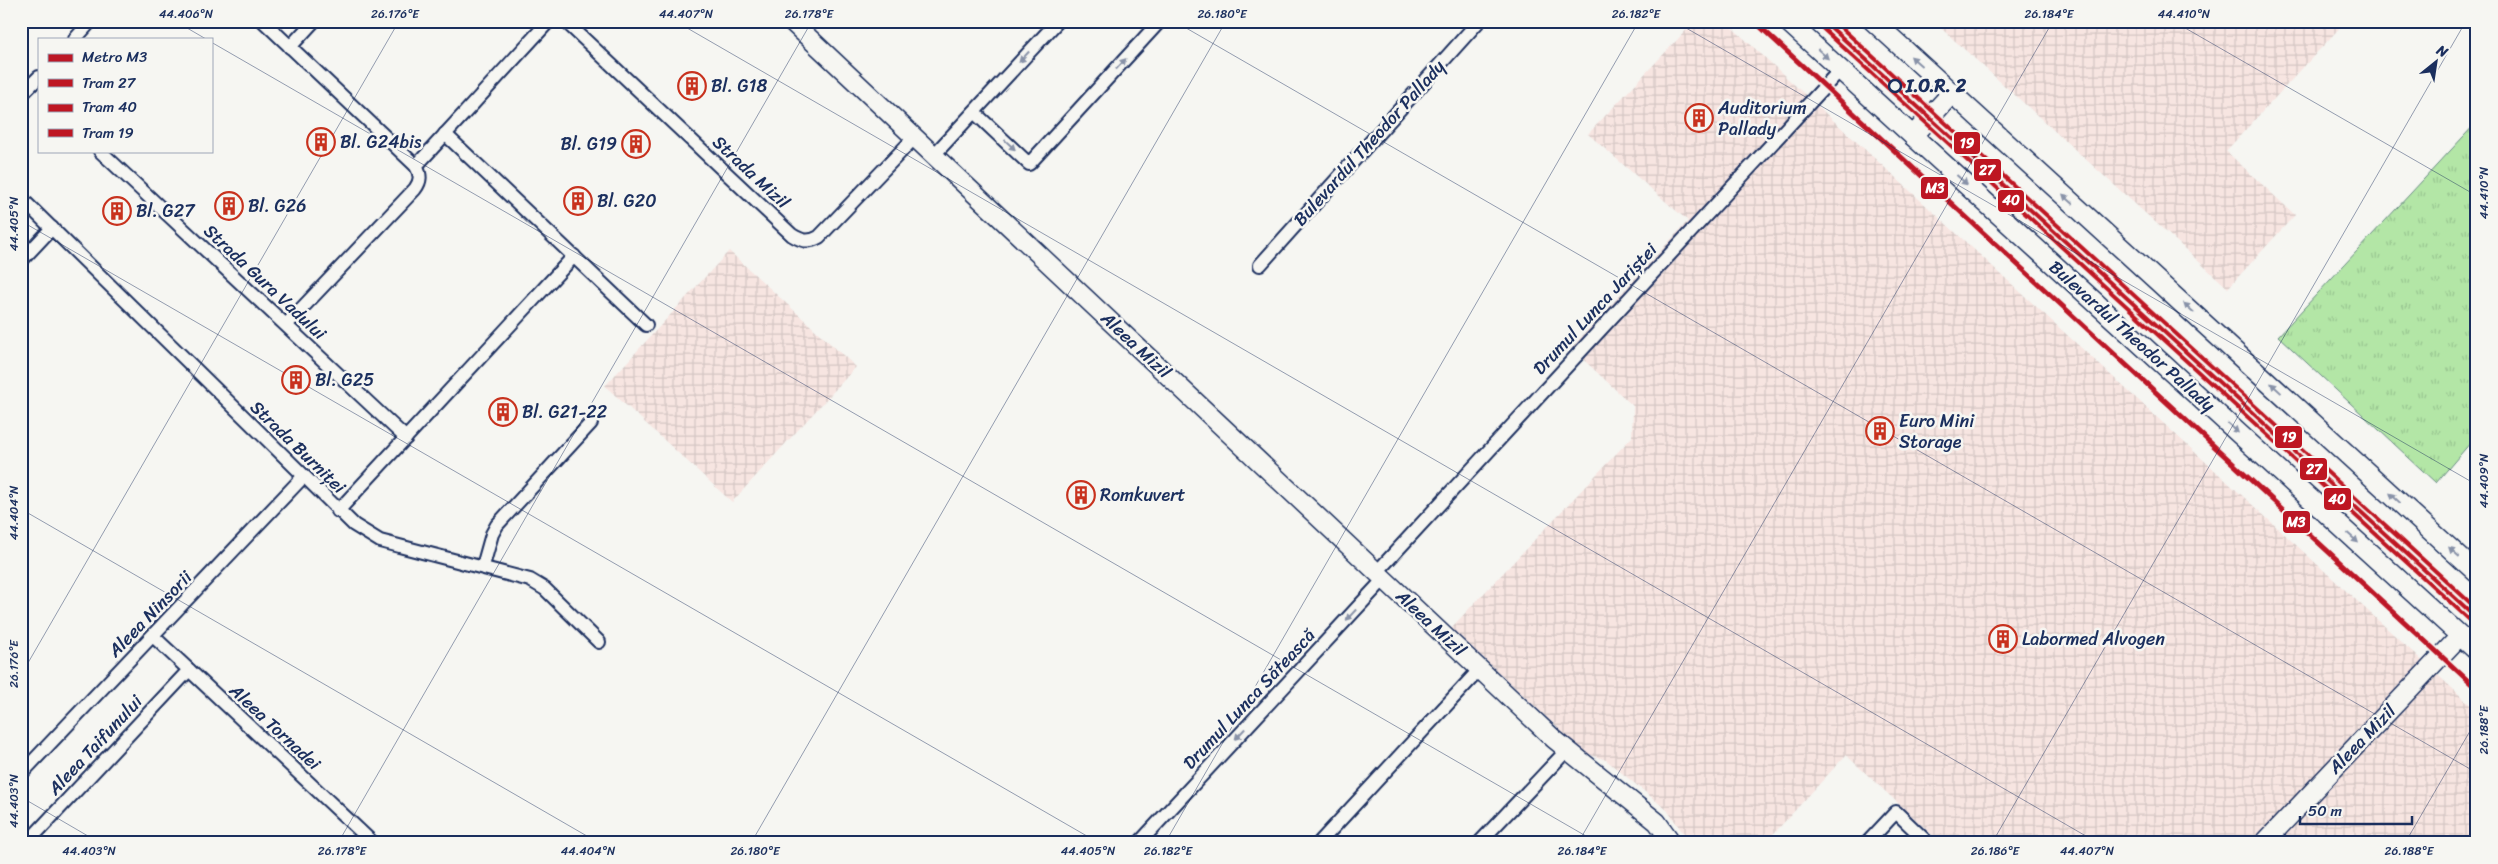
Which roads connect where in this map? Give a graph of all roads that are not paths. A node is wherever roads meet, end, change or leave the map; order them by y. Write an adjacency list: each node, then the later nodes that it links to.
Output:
1 (91, 21): 12 (street)
2 (263, 21): 13 (street)
3 (314, 21): 13 (street)
4 (550, 21): 19 (street)
5 (565, 21): 21 (street, Strada Mizil)
6 (791, 21): 21 (street, Aleea Mizil)
7 (1058, 21): 18 (street, one-way to 18)
8 (1160, 21): 18 (street, one-way to 8)
9 (1479, 21): 29 (street, Bulevardul Theodor Pallady)
10 (1787, 21): 14 (main road, Bulevardul Theodor Pallady, one-way to 14)
11 (1872, 21): 16 (main road, one-way to 11)
12 (76, 38)
13 (290, 47): 24 (street)
14 (1840, 70): 20 (main road, Bulevardul Theodor Pallady); 38 (street, Drumul Lunca Jariștei)
15 (36, 85): 17 (street)
16 (1952, 94): 20 (main road); 37 (main road, one-way to 16)
17 (21, 95)
18 (974, 112): 23 (street)
19 (445, 134): 24 (street); 27 (street)
20 (1913, 136): 40 (main road, Bulevardul Theodor Pallady, one-way to 40)
21 (914, 138): 23 (street, Aleea Mizil)
22 (101, 152): 30 (street, Strada Gura Vadului)
23 (932, 156): 38 (street, Aleea Mizil)
24 (416, 166): 30 (street)
25 (21, 198): 26 (street, Strada Burniței)
26 (52, 228): 28 (street); 34 (street, Strada Burniței)
27 (574, 256): 31 (street); 33 (street)
28 (21, 261)
29 (1260, 265)
30 (286, 325): 33 (street, Strada Gura Vadului)
31 (646, 325)
32 (591, 423): 36 (street)
33 (406, 438): 35 (street)
34 (304, 477): 35 (street, Strada Burniței); 39 (street, Aleea Ninsorii)
35 (338, 511): 36 (street, Strada Burniței)
36 (483, 566): 41 (street, Strada Burniței)
37 (2477, 573)
38 (1380, 576): 43 (street, Aleea Mizil); 49 (street, Drumul Lunca Sătească, one-way to 49)
39 (153, 636): 44 (street, Aleea Tornadei); 46 (street, Aleea Ninsorii)
40 (2460, 636): 42 (main road, Bulevardul Theodor Pallady); 55 (street, Aleea Mizil)
41 (599, 642)
42 (2477, 651)
43 (1480, 669): 45 (street, Aleea Mizil); 50 (street, Aleea Mizil)
44 (189, 670): 47 (street, Aleea Taifunului); 48 (street, Aleea Tornadei)
45 (1567, 750): 51 (street); 52 (street, Aleea Mizil)
46 (21, 774)
47 (27, 843)
48 (373, 843)
49 (1139, 843)
50 (1319, 843)
51 (1479, 843)
52 (1672, 843)
53 (1867, 843): 54 (street)
54 (1928, 843)
55 (2264, 843)

